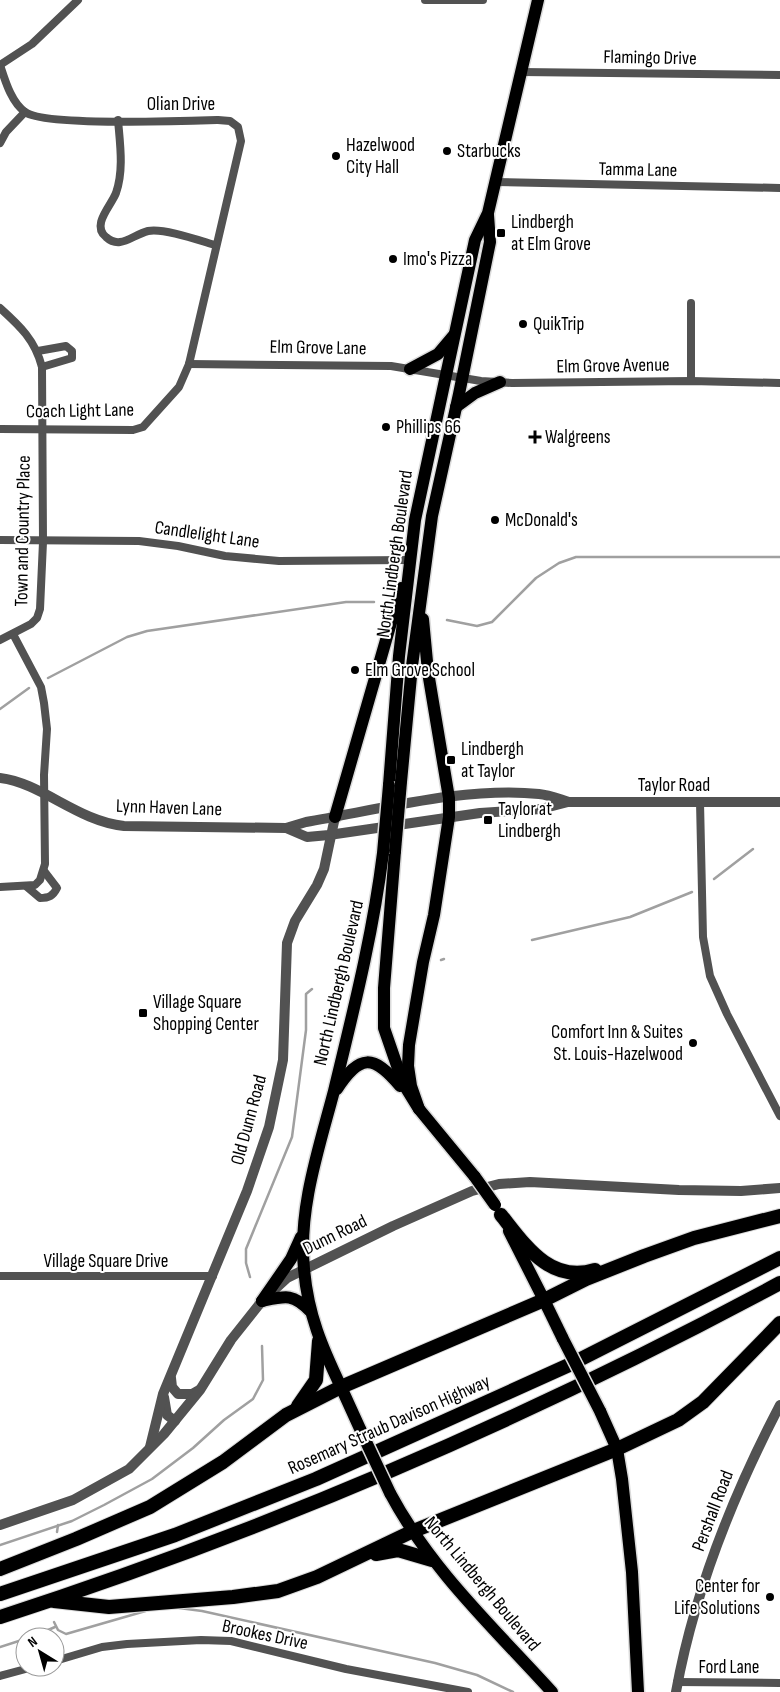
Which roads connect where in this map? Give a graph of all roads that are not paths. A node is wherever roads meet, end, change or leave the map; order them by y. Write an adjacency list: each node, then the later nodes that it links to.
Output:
1 (78, 0): 5 (street)
2 (425, 0): 3 (street)
3 (483, 0)
4 (536, 0): 6 (main road, North Lindbergh Boulevard)
5 (0, 65): 8 (street)
6 (521, 72): 7 (street, Flamingo Drive); 11 (main road, North Lindbergh Boulevard)
7 (780, 75)
8 (25, 112): 9 (street, Olian Drive); 10 (street)
9 (118, 120): 14 (street); 14 (street, Olian Drive)
10 (0, 143)
11 (495, 182): 12 (street, Tamma Lane); 13 (main road, North Lindbergh Boulevard)
12 (780, 188)
13 (488, 213): 17 (main road, North Lindbergh Boulevard); 23 (main road, North Lindbergh Boulevard)
14 (215, 245): 19 (street, Olian Drive)
15 (690, 303): 24 (street)
16 (0, 308): 18 (street, Town and Country Place)
17 (456, 333): 21 (main road); 22 (main road, North Lindbergh Boulevard)
18 (38, 352): 20 (street, Town and Country Place); 20 (street)
19 (189, 364): 21 (street, Elm Grove Lane); 29 (street, Coach Light Lane)
20 (42, 367): 29 (street, Town and Country Place)
21 (410, 369): 22 (street, Elm Grove Lane)
22 (447, 375): 23 (street, Elm Grove Avenue); 32 (main road, North Lindbergh Boulevard)
23 (463, 378): 25 (street, Elm Grove Avenue); 27 (main road, North Lindbergh Boulevard)
24 (691, 381): 25 (street, Elm Grove Avenue); 26 (street, Elm Grove Avenue)
25 (500, 382): 27 (main road)
26 (780, 383)
27 (456, 407): 33 (main road, North Lindbergh Boulevard)
28 (0, 429): 29 (street, Coach Light Lane)
29 (41, 430): 31 (street, Town and Country Place)
30 (0, 540): 31 (street, Candlelight Lane)
31 (43, 542): 32 (street, Candlelight Lane); 34 (street, Town and Country Place)
32 (410, 560): 37 (main road, North Lindbergh Boulevard); 44 (main road)
33 (421, 591): 37 (main road, North Lindbergh Boulevard); 39 (main road)
34 (13, 634): 35 (street); 38 (street, Town and Country Place)
35 (0, 640)
36 (0, 778): 38 (street, Lynn Haven Lane)
37 (395, 784): 49 (main road, North Lindbergh Boulevard, bridge)
38 (44, 796): 46 (street, Lynn Haven Lane); 50 (street, Town and Country Place)
39 (449, 798): 40 (street, Taylor Road); 43 (street, Taylor Road); 45 (main road)
40 (569, 802): 41 (street, Taylor Road); 45 (street, Taylor Road)
41 (700, 802): 42 (street, Taylor Road); 55 (street)
42 (780, 802)
43 (392, 807): 44 (street, Lynn Haven Lane)
44 (334, 817): 46 (street, Lynn Haven Lane); 48 (street, Old Dunn Road)
45 (449, 817): 47 (street, Taylor Road); 54 (main road)
46 (286, 828): 48 (street, Lynn Haven Lane)
47 (390, 828): 48 (street, Lynn Haven Lane)
48 (329, 836): 64 (street, Old Dunn Road)
49 (389, 852): 53 (main road, North Lindbergh Boulevard); 54 (main road, North Lindbergh Boulevard)
50 (44, 871): 52 (street); 52 (street)
51 (0, 887): 52 (street)
52 (27, 887)
53 (332, 1097): 54 (main road); 59 (main road, North Lindbergh Boulevard)
54 (419, 1109): 57 (main road, North Lindbergh Boulevard, bridge)
55 (780, 1116)
56 (780, 1188): 62 (street, Dunn Road)
57 (498, 1210): 60 (highway); 66 (main road, North Lindbergh Boulevard)
58 (780, 1216): 60 (highway)
59 (303, 1232): 62 (main road, North Lindbergh Boulevard); 67 (main road)
60 (644, 1256): 66 (highway)
61 (780, 1258): 86 (highway, Rosemary Straub Davison Highway)
62 (304, 1269): 67 (street, Dunn Road); 68 (main road, North Lindbergh Boulevard)
63 (0, 1276): 64 (street, Village Square Drive)
64 (213, 1276): 71 (street, Old Dunn Road)
65 (780, 1283): 87 (highway, Rosemary Straub Davison Highway)
66 (544, 1300): 72 (highway); 80 (main road, North Lindbergh Boulevard, bridge)
67 (262, 1301): 68 (main road); 73 (street, Dunn Road)
68 (310, 1311): 70 (main road, North Lindbergh Boulevard)
69 (780, 1322): 80 (highway)
70 (318, 1341): 72 (main road, North Lindbergh Boulevard); 75 (highway); 77 (highway)
71 (171, 1378): 73 (street); 74 (street, Old Dunn Road)
72 (341, 1387): 75 (highway); 82 (main road, North Lindbergh Boulevard, bridge)
73 (200, 1390): 78 (street, Dunn Road)
74 (163, 1394): 78 (street); 79 (street, Old Dunn Road)
75 (312, 1402): 77 (highway)
76 (780, 1405): 93 (street, Pershall Road)
77 (291, 1413): 85 (highway)
78 (175, 1420): 79 (street, Dunn Road)
79 (150, 1449): 81 (street, Dunn Road)
80 (617, 1450): 82 (highway); 96 (main road, North Lindbergh Boulevard)
81 (0, 1525)
82 (411, 1532): 83 (highway); 84 (main road, North Lindbergh Boulevard)
83 (351, 1560): 84 (highway); 87 (highway)
84 (432, 1560): 95 (main road, North Lindbergh Boulevard)
85 (0, 1569)
86 (0, 1594)
87 (50, 1600): 88 (highway, Rosemary Straub Davison Highway)
88 (0, 1617)
89 (65, 1658): 94 (street, Brookes Drive)
90 (15, 1672): 91 (street)
91 (0, 1676)
92 (780, 1683): 93 (street, Ford Lane)
93 (676, 1687)
94 (468, 1692)
95 (552, 1692)
96 (638, 1692)

